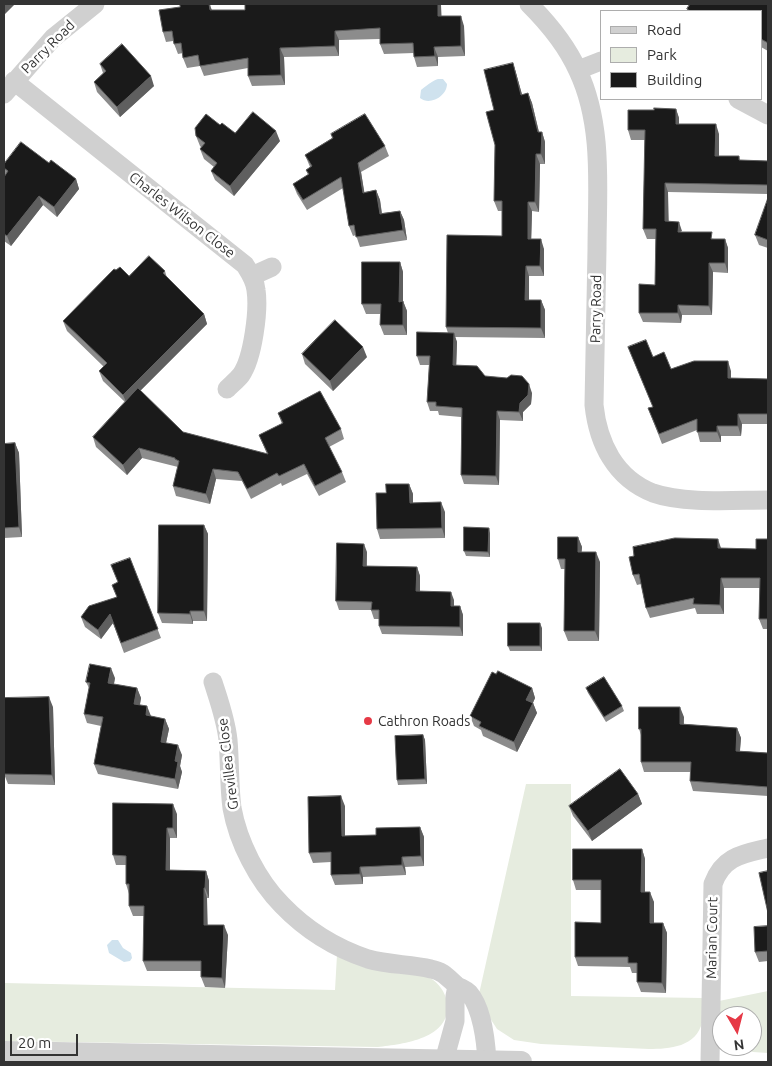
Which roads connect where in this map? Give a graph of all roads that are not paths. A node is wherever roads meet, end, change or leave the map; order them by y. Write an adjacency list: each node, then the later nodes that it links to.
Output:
1 (95, 4): 5 (street, Parry Road)
2 (529, 4): 4 (street, Parry Road)
3 (600, 61): 4 (street)
4 (578, 70): 11 (street, Parry Road)
5 (9, 88): 9 (street, Charles Wilson Close)
6 (740, 100): 7 (street)
7 (768, 116)
8 (272, 267): 9 (street)
9 (252, 276): 10 (street, Charles Wilson Close)
10 (227, 388)
11 (768, 500)
12 (213, 682): 14 (street, Grevillea Close)
13 (768, 848): 20 (street, Marian Court)
14 (458, 986): 17 (street); 18 (street, Grevillea Close)
15 (4, 1052): 16 (street)
16 (383, 1061): 17 (street)
17 (444, 1061): 18 (street)
18 (487, 1062): 19 (street)
19 (521, 1062)
20 (710, 1062)

